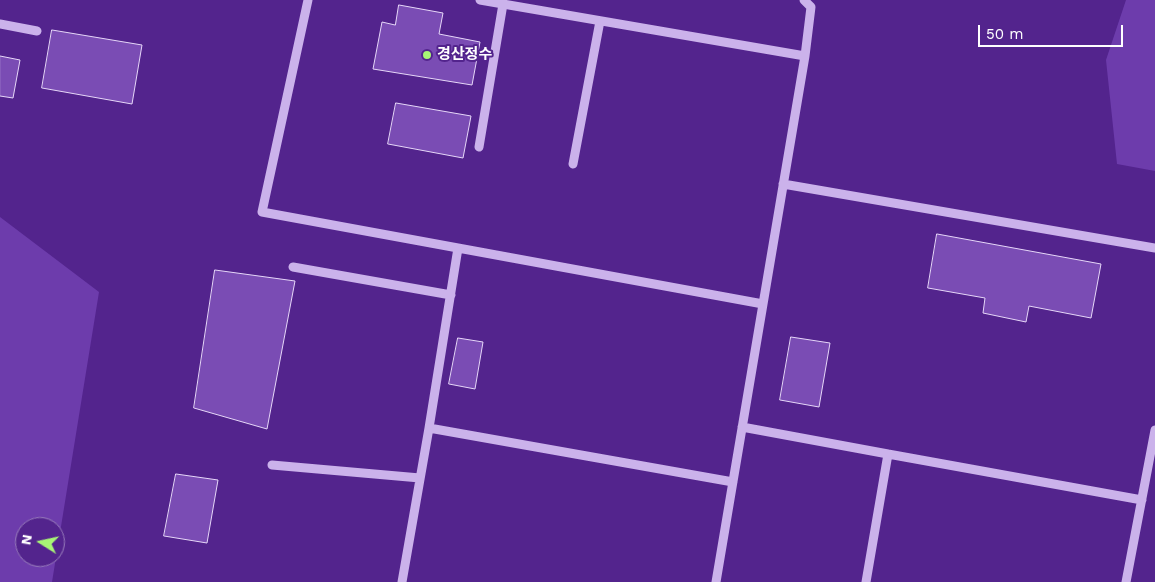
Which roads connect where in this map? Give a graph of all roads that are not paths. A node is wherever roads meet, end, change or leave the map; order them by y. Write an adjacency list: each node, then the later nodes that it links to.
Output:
1 (308, 0): 12 (lane)
2 (480, 0): 4 (lane)
3 (804, 0): 8 (lane)
4 (503, 4): 5 (lane); 9 (lane)
5 (600, 21): 8 (lane); 10 (lane)
6 (0, 24): 7 (lane)
7 (37, 31)
8 (805, 56): 11 (lane)
9 (479, 148)
10 (574, 164)
11 (783, 184): 13 (lane); 16 (lane)
12 (458, 248): 15 (lane); 16 (lane)
13 (1155, 248)
14 (293, 268): 15 (lane)
15 (451, 295): 18 (lane)
16 (762, 304): 17 (lane)
17 (742, 427): 20 (lane); 23 (lane)
18 (429, 428): 22 (lane); 23 (lane)
19 (1155, 430): 24 (lane)
20 (888, 454): 24 (lane); 27 (lane)
21 (272, 465): 22 (lane)
22 (420, 478): 25 (lane)
23 (732, 482): 26 (lane)
24 (1142, 500): 28 (lane)
25 (402, 582)
26 (716, 582)
27 (866, 582)
28 (1126, 582)

